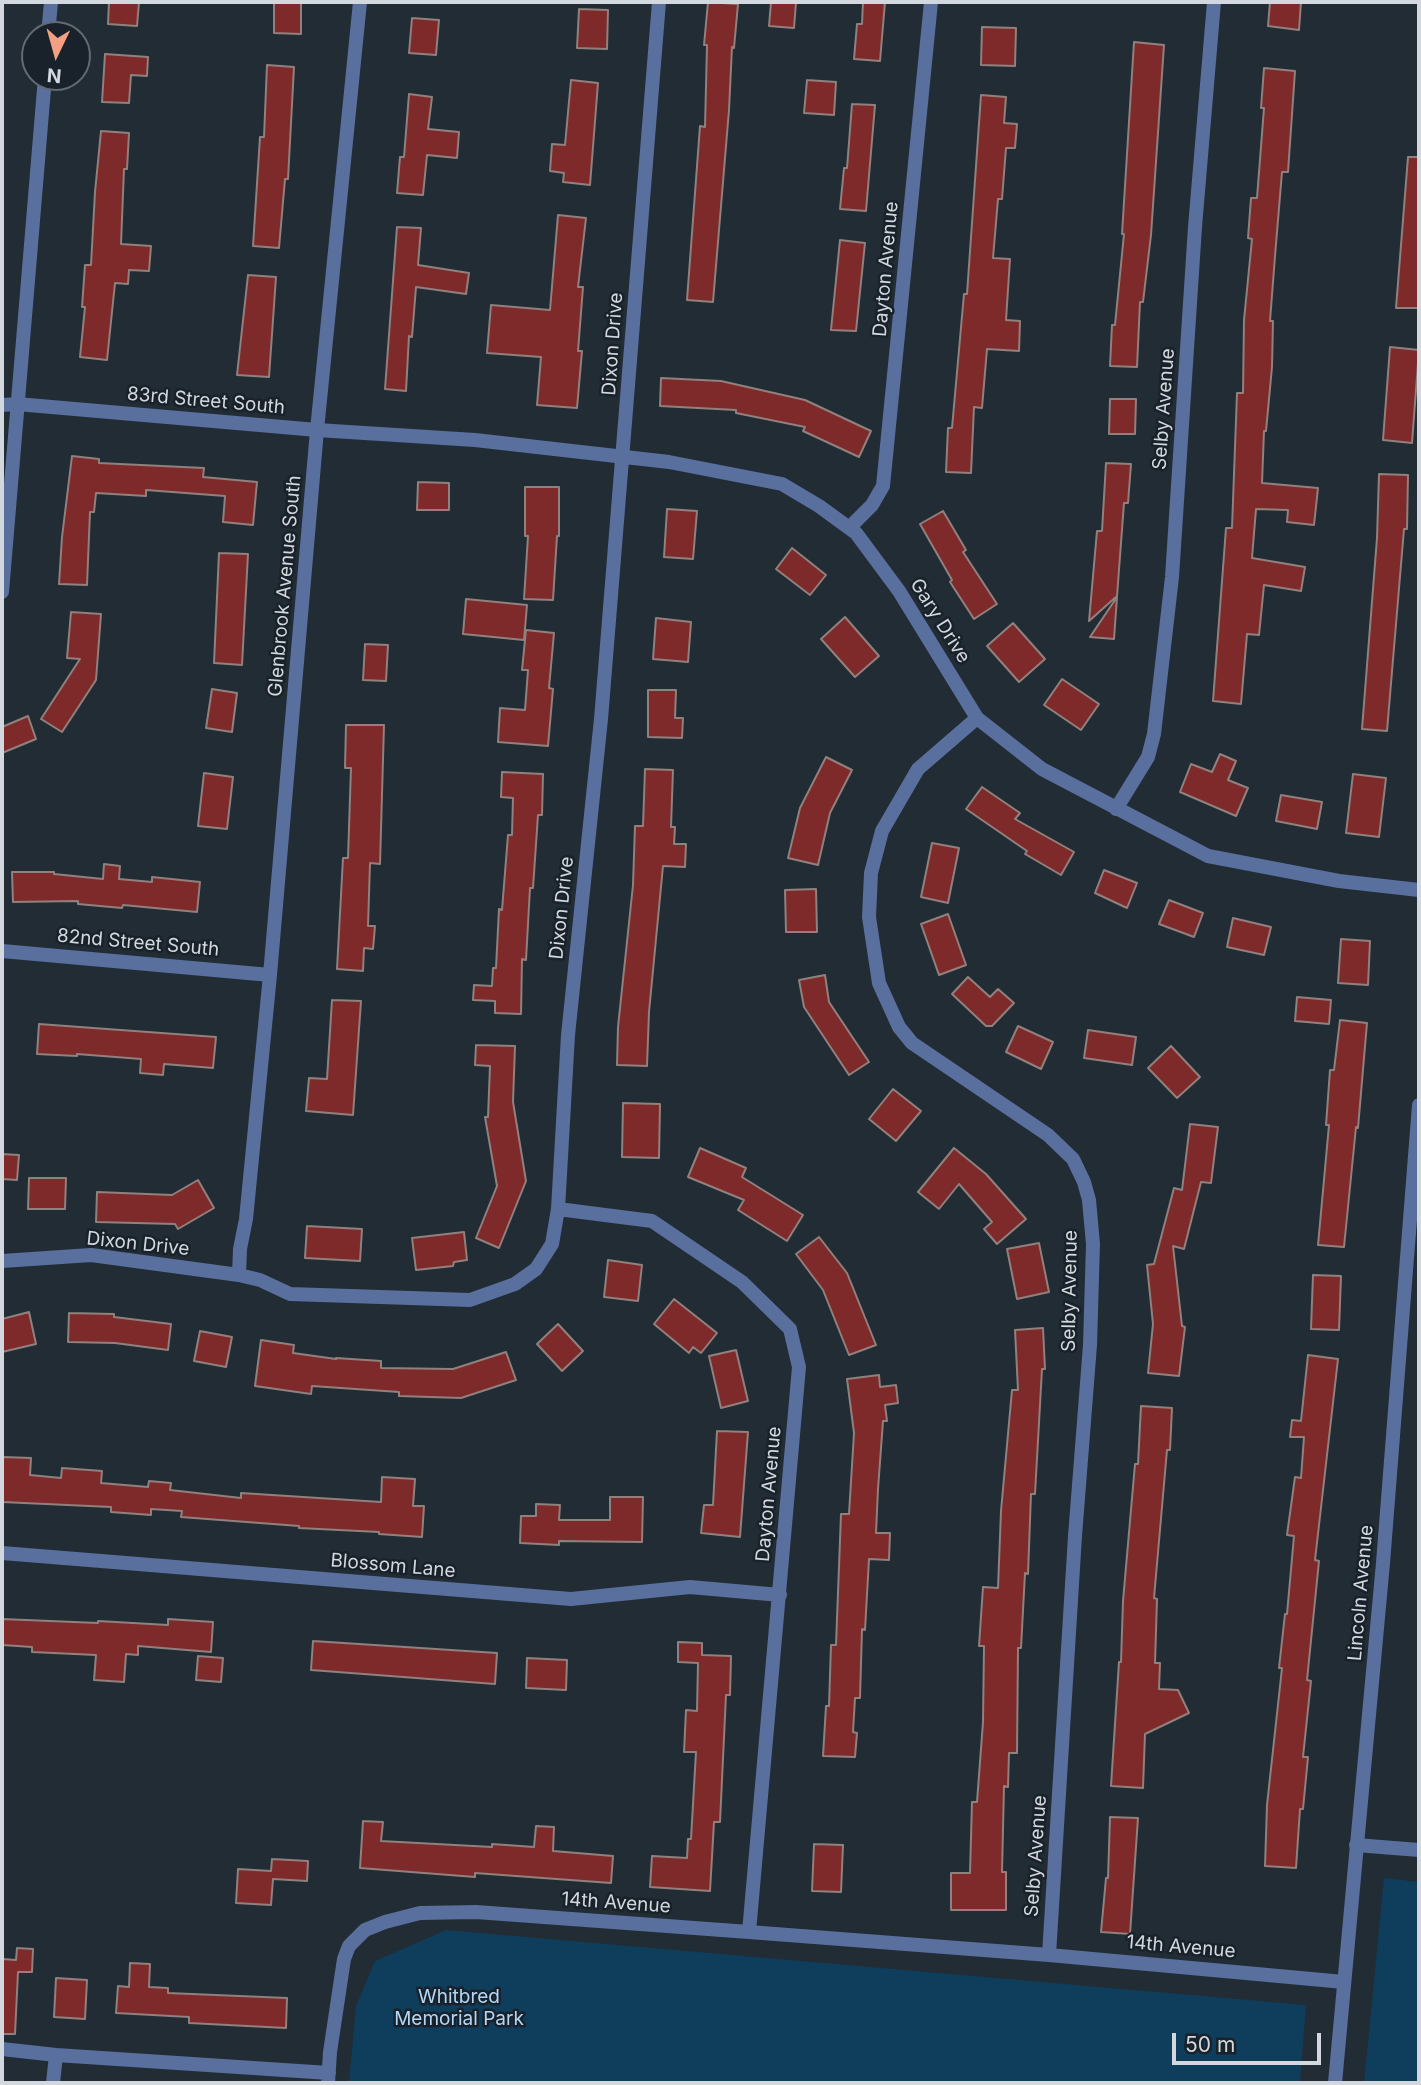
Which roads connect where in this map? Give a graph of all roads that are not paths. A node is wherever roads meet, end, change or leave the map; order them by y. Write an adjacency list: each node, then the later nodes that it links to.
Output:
1 (51, 2): 6 (street)
2 (360, 2): 9 (street, Glenbrook Avenue South)
3 (659, 2): 11 (street, Dixon Drive)
4 (932, 2): 12 (street, Dayton Avenue)
5 (1214, 2): 15 (street, Selby Avenue)
6 (49, 21)
7 (43, 91): 8 (street)
8 (9, 405): 9 (street, 83rd Street South); 13 (street)
9 (317, 430): 10 (street, 83rd Street South); 18 (street, Glenbrook Avenue South)
10 (407, 435): 11 (street, Gary Drive)
11 (623, 457): 12 (street, Gary Drive); 20 (street, Dixon Drive)
12 (849, 528): 14 (street, Gary Drive)
13 (2, 592)
14 (977, 718): 15 (street, Gary Drive); 28 (street, Selby Avenue)
15 (1116, 809): 16 (street, Gary Drive)
16 (1419, 890)
17 (2, 951): 18 (street, 82nd Street South)
18 (270, 975): 22 (street, Glenbrook Avenue South)
19 (1419, 1105): 25 (street, Lincoln Avenue)
20 (558, 1209): 22 (street, Dixon Drive); 24 (street, Dayton Avenue)
21 (2, 1261): 22 (street, Dixon Drive)
22 (239, 1275)
23 (2, 1552): 24 (street, Blossom Lane)
24 (780, 1595): 27 (street, Dayton Avenue)
25 (1356, 1845): 26 (street); 29 (street, Lincoln Avenue)
26 (1419, 1850)
27 (749, 1932): 28 (street, 14th Avenue); 32 (street, 14th Avenue)
28 (1049, 1955): 29 (street, 14th Avenue)
29 (1345, 1982): 34 (street, Lincoln Avenue)
30 (2, 2049): 31 (street, 14th Avenue)
31 (56, 2055): 32 (street, 14th Avenue); 33 (street)
32 (329, 2078)
33 (53, 2083)
34 (1335, 2083)

